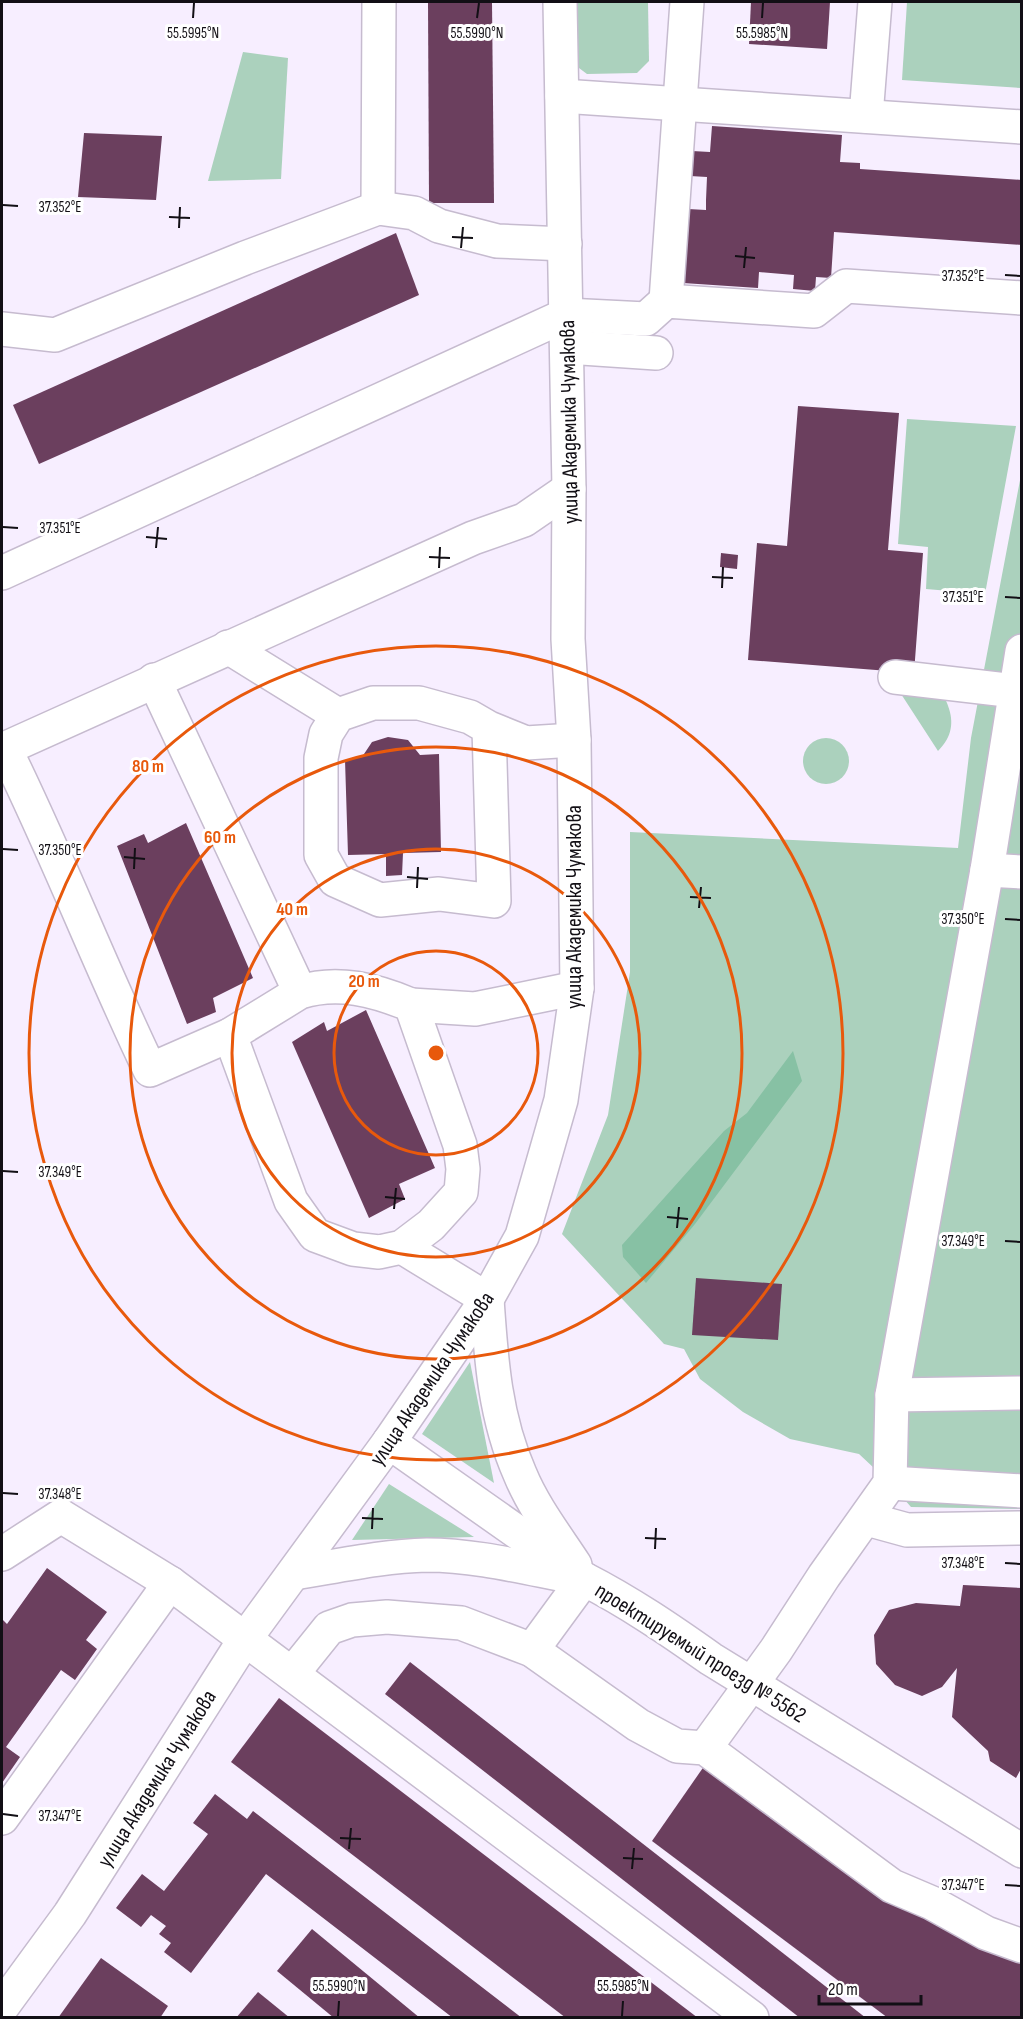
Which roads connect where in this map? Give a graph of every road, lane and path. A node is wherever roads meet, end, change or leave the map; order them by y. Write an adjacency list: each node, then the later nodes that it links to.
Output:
1 (379, 2): 9 (street)
2 (560, 2): 5 (street, улица Академика Чумакова)
3 (687, 2): 6 (street)
4 (875, 2): 7 (street)
5 (562, 96): 6 (street); 10 (street, улица Академика Чумакова)
6 (680, 103): 7 (street); 12 (street)
7 (866, 116): 8 (street)
8 (1022, 127)
9 (378, 208): 10 (street); 14 (street)
10 (565, 244): 13 (street, улица Академика Чумакова)
11 (1022, 298): 12 (street)
12 (666, 302): 13 (street)
13 (566, 315): 15 (street, улица Академика Чумакова); 18 (street)
14 (2, 329)
15 (567, 347): 16 (street); 17 (street, улица Академика Чумакова)
16 (656, 353)
17 (569, 489): 19 (street); 26 (street, улица Академика Чумакова)
18 (2, 573)
19 (228, 647): 22 (street); 24 (street)
20 (1022, 651): 23 (street)
21 (895, 677): 23 (street)
22 (154, 680): 27 (street); 32 (street)
23 (1015, 691): 28 (street)
24 (338, 715): 25 (street); 25 (street)
25 (489, 728): 26 (street)
26 (574, 740): 31 (street, улица Академика Чумакова)
27 (3, 749): 34 (street)
28 (1012, 780): 29 (street)
29 (987, 870): 30 (street); 38 (street)
30 (1022, 872)
31 (577, 988): 33 (street); 36 (street, улица Академика Чумакова)
32 (300, 992): 33 (street); 34 (street)
33 (411, 1005): 35 (street)
34 (230, 1035): 35 (street)
35 (402, 1247): 36 (street)
36 (487, 1299): 39 (street, улица Академика Чумакова); 46 (street)
37 (1022, 1394): 38 (street)
38 (892, 1395): 40 (street)
39 (389, 1442): 45 (street, улица Академика Чумакова); 46 (street, проектируемый проезд № 5562)
40 (890, 1483): 41 (street); 42 (street)
41 (1022, 1491)
42 (867, 1519): 43 (street); 51 (street)
43 (1022, 1528)
44 (2, 1554): 47 (street)
45 (294, 1574): 46 (street); 48 (street, улица Академика Чумакова)
46 (584, 1579): 49 (street); 51 (street, проектируемый проезд № 5562)
47 (170, 1582): 48 (street); 53 (street)
48 (245, 1639): 50 (street); 56 (street, улица Академика Чумакова)
49 (532, 1650): 50 (street); 52 (street)
50 (292, 1674): 57 (street)
51 (750, 1684): 52 (street); 54 (street, проектируемый проезд № 5562)
52 (705, 1748): 55 (street)
53 (2, 1818)
54 (1022, 1851)
55 (1022, 1946)
56 (2, 2007)
57 (752, 2018)

